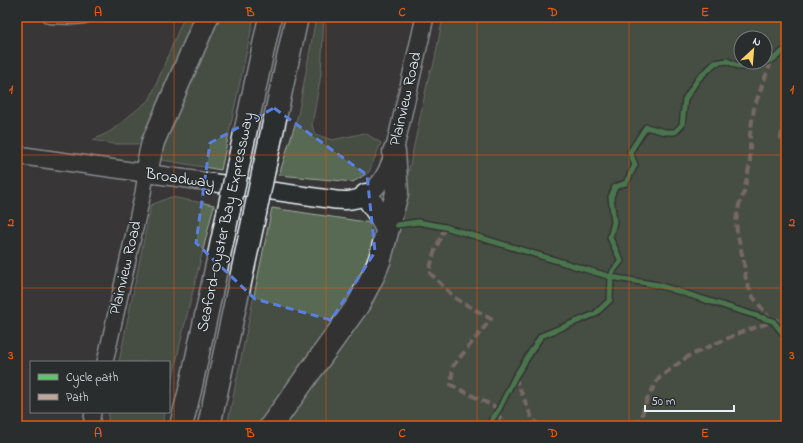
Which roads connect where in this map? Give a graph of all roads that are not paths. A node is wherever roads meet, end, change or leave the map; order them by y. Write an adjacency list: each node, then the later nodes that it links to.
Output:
1 (49, 17): 2 (street)
2 (85, 17)
3 (207, 17): 9 (highway)
4 (270, 17): 15 (highway, Seaford-Oyster Bay Expressway, bridge)
5 (297, 17): 16 (highway, Seaford-Oyster Bay Expressway, bridge)
6 (425, 17): 7 (main road, Plainview Road)
7 (394, 152): 10 (main road, Plainview Road); 11 (highway)
8 (17, 155): 9 (main road, Broadway)
9 (146, 174): 10 (main road, Broadway); 12 (street, Plainview Road)
10 (366, 195): 11 (highway)
11 (387, 229): 17 (highway)
12 (105, 361)
13 (93, 413): 14 (street)
14 (91, 426)
15 (181, 426)
16 (209, 426)
17 (271, 426)

